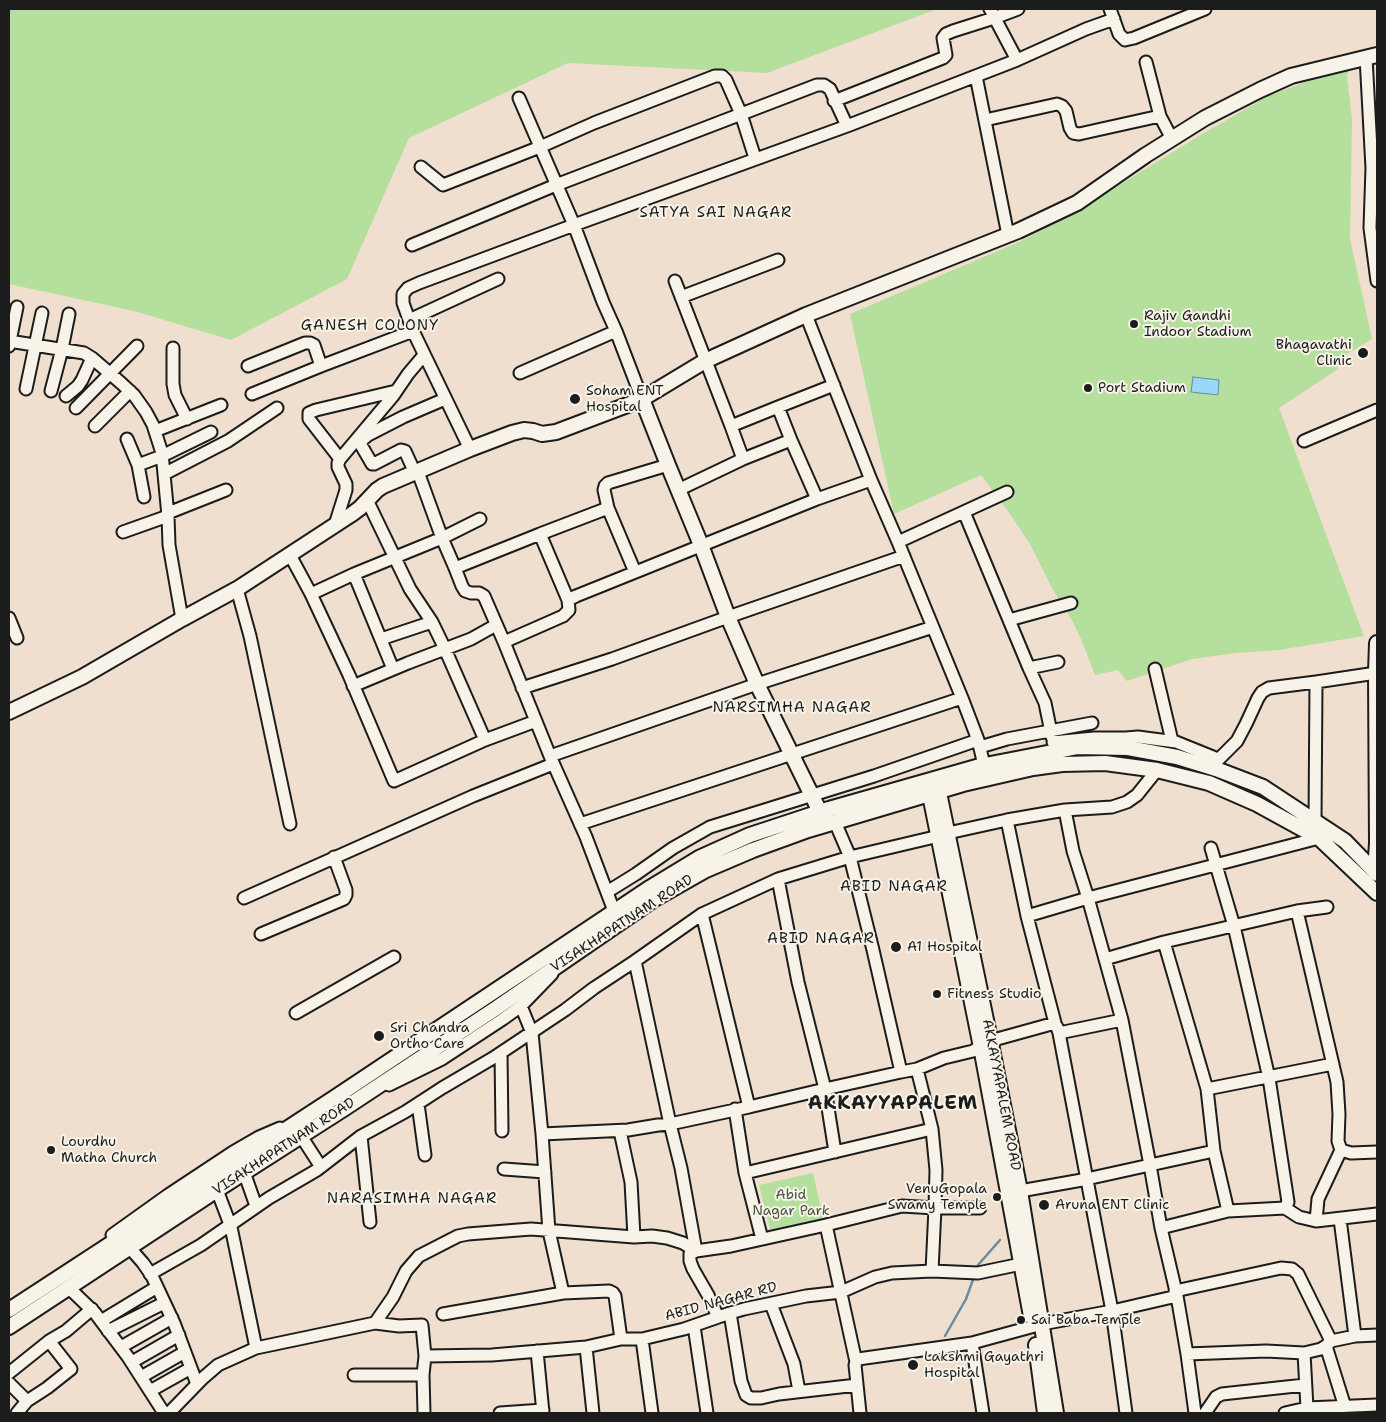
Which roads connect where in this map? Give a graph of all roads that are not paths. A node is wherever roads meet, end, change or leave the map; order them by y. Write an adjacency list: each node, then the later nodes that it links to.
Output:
1 (1018, 9): 3 (street)
2 (1205, 9): 4 (street)
3 (992, 13): 6 (street); 10 (street)
4 (1112, 14): 6 (street)
5 (1372, 56): 15 (main road); 16 (street)
6 (1017, 60): 8 (street)
7 (1146, 62): 12 (street)
8 (976, 76): 13 (street); 14 (street)
9 (519, 98): 17 (street)
10 (834, 101): 11 (street); 14 (street)
11 (741, 114): 17 (street); 18 (street); 20 (street)
12 (1160, 116): 13 (street); 15 (street)
13 (985, 120): 22 (street)
14 (847, 126): 18 (street)
15 (1172, 139): 22 (main road)
16 (1374, 141): 27 (street)
17 (540, 147): 19 (street); 20 (street)
18 (755, 158): 21 (street)
19 (421, 167)
20 (556, 185): 21 (street); 23 (street)
21 (574, 224): 33 (street); 35 (street)
22 (1008, 235): 32 (main road)
23 (412, 245)
24 (778, 260): 28 (street)
25 (498, 279): 33 (street)
26 (675, 280): 28 (street)
27 (1377, 281)
28 (681, 296): 43 (street)
29 (17, 307): 36 (street)
30 (42, 313): 37 (street)
31 (69, 314): 40 (street)
32 (806, 316): 43 (main road); 48 (street)
33 (409, 320): 34 (street)
34 (413, 331): 41 (street); 45 (street)
35 (616, 331): 46 (street); 56 (street)
36 (9, 343): 37 (street)
37 (35, 345): 40 (street); 49 (street)
38 (137, 346): 47 (street)
39 (173, 348): 64 (street)
40 (62, 349): 42 (street); 50 (street)
41 (424, 355): 52 (street); 55 (street)
42 (92, 358): 47 (street); 54 (street)
43 (705, 361): 56 (main road); 66 (street)
44 (248, 366): 45 (street)
45 (321, 366): 53 (street)
46 (520, 373)
47 (111, 374): 51 (street); 60 (street)
48 (834, 385): 59 (street); 80 (street)
49 (26, 389)
50 (51, 391)
51 (130, 391): 65 (street); 67 (street)
52 (396, 391): 74 (street); 74 (street)
53 (252, 394)
54 (66, 396)
55 (445, 399): 72 (street); 78 (street)
56 (642, 399): 72 (main road); 77 (main road)
57 (1377, 401): 62 (street)
58 (221, 405): 64 (street)
59 (778, 407): 66 (street); 70 (street)
60 (76, 408)
61 (277, 408): 79 (street)
62 (1377, 410): 63 (street); 71 (street)
63 (1377, 418)
64 (187, 419): 67 (street)
65 (95, 426)
66 (731, 426): 75 (street)
67 (155, 431): 73 (street)
68 (211, 432): 73 (street)
69 (128, 439): 76 (street)
70 (791, 440): 75 (street); 85 (street)
71 (1304, 441)
72 (470, 449): 78 (main road)
73 (162, 456): 76 (street); 79 (street)
74 (340, 459): 91 (street)
75 (743, 459): 82 (street)
76 (138, 465): 84 (street)
77 (668, 465): 82 (main road); 87 (street)
78 (417, 472): 86 (main road); 94 (street)
79 (164, 474): 89 (street)
80 (870, 480): 85 (street); 95 (street)
81 (226, 490): 89 (street)
82 (678, 490): 96 (main road)
83 (1007, 492): 88 (street)
84 (144, 497)
85 (817, 499): 96 (street)
86 (367, 500): 91 (main road); 99 (street)
87 (608, 508): 93 (street); 101 (street)
88 (964, 512): 95 (street); 110 (street)
89 (168, 515): 92 (street); 109 (street)
90 (480, 519): 94 (street)
91 (335, 525): 97 (main road)
92 (123, 532)
93 (540, 534): 100 (street); 105 (street)
94 (442, 538): 99 (street); 100 (street)
95 (898, 542): 98 (street)
96 (701, 545): 101 (street); 108 (main road)
97 (290, 555): 103 (main road); 104 (street)
98 (904, 556): 108 (street); 113 (street)
99 (395, 558): 102 (street); 111 (street)
100 (455, 568): 112 (street)
101 (635, 572): 105 (street)
102 (354, 574): 104 (street); 115 (street)
103 (237, 589): 109 (main road); 149 (street)
104 (311, 594): 126 (street)
105 (568, 600): 116 (street)
106 (1071, 603): 110 (street)
107 (11, 617): 114 (street)
108 (728, 617): 125 (main road); 127 (street)
109 (182, 619): 129 (main road)
110 (1009, 620): 120 (street)
111 (432, 622): 115 (street); 118 (street)
112 (496, 625): 116 (street); 118 (street)
113 (933, 627): 125 (street); 128 (street)
114 (18, 638)
115 (381, 639): 122 (street)
116 (504, 642): 127 (street)
117 (1377, 643): 123 (main road)
118 (445, 649): 122 (street); 133 (street)
119 (1058, 662): 120 (street)
120 (1029, 668): 132 (street)
121 (1155, 668): 134 (street)
122 (393, 669): 126 (street)
123 (1376, 672): 124 (street); 153 (main road)
124 (1316, 682): 139 (street); 147 (street)
125 (757, 684): 137 (main road); 138 (street)
126 (353, 686): 133 (street)
127 (522, 688): 130 (street)
128 (962, 698): 135 (street); 137 (street)
129 (9, 712)
130 (536, 721): 133 (street); 138 (street)
131 (1092, 722): 132 (street)
132 (1050, 731): 135 (street); 136 (street)
133 (484, 740)
134 (1172, 741): 136 (street); 139 (street)
135 (979, 743): 140 (street); 143 (street)
136 (1054, 747): 139 (main road); 140 (main road)
137 (791, 755): 143 (main road); 150 (street)
138 (552, 760): 150 (street); 155 (street)
139 (1215, 763): 147 (main road)
140 (984, 765): 142 (main road)
141 (1157, 770): 142 (main road, VISAKHAPATNAM ROAD); 144 (street); 152 (main road, VISAKHAPATNAM ROAD)
142 (933, 786): 145 (main road); 148 (main road, VISAKHAPATNAM ROAD); 151 (main road, AKKAYYAPALEM ROAD)
143 (811, 795): 145 (main road); 160 (street)
144 (1066, 810): 146 (street); 163 (street)
145 (820, 812): 165 (main road)
146 (1007, 820): 151 (street); 168 (street)
147 (1315, 821): 158 (main road)
148 (835, 822): 156 (street); 174 (main road, VISAKHAPATNAM ROAD)
149 (290, 824)
150 (580, 824): 160 (street)
151 (944, 834): 156 (street); 181 (main road, AKKAYYAPALEM ROAD)
152 (1319, 838): 157 (street); 161 (main road, VISAKHAPATNAM ROAD)
153 (1377, 843): 158 (main road)
154 (1211, 848): 157 (street)
155 (334, 857): 162 (street); 170 (street)
156 (850, 857): 159 (street); 185 (street)
157 (1216, 866): 163 (street); 169 (street)
158 (1376, 873)
159 (778, 878): 167 (street); 187 (street)
160 (607, 892): 165 (street)
161 (1377, 893)
162 (244, 898)
163 (1088, 898): 168 (street); 173 (street)
164 (1327, 907): 166 (street)
165 (614, 911): 241 (main road)
166 (1298, 911): 169 (street); 183 (street)
167 (702, 914): 175 (street); 191 (street)
168 (1027, 916): 179 (street)
169 (1234, 926): 171 (street); 186 (street)
170 (261, 934)
171 (1164, 942): 173 (street); 188 (street)
172 (394, 957): 177 (street)
173 (1105, 959): 178 (street)
174 (564, 961): 176 (street); 189 (main road, VISAKHAPATNAM ROAD)
175 (635, 961): 180 (street); 193 (street)
176 (521, 1006): 180 (street); 189 (street)
177 (296, 1013)
178 (1122, 1020): 179 (street); 205 (street)
179 (1057, 1028): 181 (street); 211 (street)
180 (532, 1033): 182 (street); 197 (street)
181 (986, 1044): 184 (street); 213 (main road, AKKAYYAPALEM ROAD); 231 (main road)
182 (501, 1053): 190 (street); 195 (street)
183 (1333, 1064): 186 (street); 200 (street)
184 (917, 1070): 185 (street); 194 (street)
185 (901, 1072): 187 (street)
186 (1270, 1078): 188 (street); 217 (street)
187 (826, 1089): 191 (street); 202 (street)
188 (1207, 1089): 201 (street)
189 (364, 1095): 198 (main road, VISAKHAPATNAM ROAD)
190 (418, 1104): 199 (street); 204 (street)
191 (749, 1107): 192 (street)
192 (735, 1109): 193 (street); 210 (street)
193 (670, 1124): 196 (street); 230 (street)
194 (932, 1129): 202 (street); 215 (street)
195 (502, 1131)
196 (620, 1131): 197 (street); 227 (street)
197 (542, 1134): 209 (street)
198 (301, 1136): 206 (street); 208 (main road, VISAKHAPATNAM ROAD)
199 (361, 1136): 206 (street); 222 (street)
200 (1341, 1150): 203 (street); 221 (street)
201 (1214, 1151): 205 (street); 218 (street)
202 (835, 1152): 210 (street)
203 (1377, 1152)
204 (425, 1155)
205 (1150, 1165): 211 (street); 225 (street)
206 (321, 1167): 214 (street)
207 (504, 1169): 209 (street)
208 (244, 1172): 212 (main road, VISAKHAPATNAM ROAD); 214 (street)
209 (544, 1172): 226 (street)
210 (745, 1173): 228 (street)
211 (1088, 1178): 213 (street); 243 (street)
212 (217, 1190): 223 (street); 229 (main road, VISAKHAPATNAM ROAD)
213 (1020, 1191): 249 (main road, AKKAYYAPALEM ROAD)
214 (256, 1206): 223 (street)
215 (935, 1208): 216 (street); 224 (street); 232 (street)
216 (980, 1208)
217 (1285, 1208): 218 (street); 221 (street)
218 (1228, 1211): 225 (street)
219 (1377, 1214): 220 (street)
220 (1340, 1218): 221 (street); 255 (street)
221 (1316, 1221)
222 (370, 1222)
223 (230, 1224): 233 (street); 263 (street)
224 (826, 1225): 228 (street); 236 (street)
225 (1161, 1228): 238 (street)
226 (548, 1230): 227 (street); 237 (street); 248 (street)
227 (634, 1236): 230 (street)
228 (762, 1239): 230 (street)
229 (128, 1247): 233 (street); 234 (main road, VISAKHAPATNAM ROAD)
230 (696, 1251): 246 (street)
231 (1022, 1264): 232 (street, ABID NAGAR RD); 249 (main road)
232 (932, 1271): 236 (street, ABID NAGAR RD)
233 (150, 1274): 235 (street)
234 (68, 1287): 242 (street); 252 (main road, VISAKHAPATNAM ROAD)
235 (157, 1287): 239 (street); 250 (street)
236 (841, 1292): 240 (street, ABID NAGAR RD); 270 (street)
237 (563, 1293): 245 (street); 256 (street)
238 (1176, 1294): 243 (street); 260 (street); 267 (street)
239 (164, 1303): 247 (street); 250 (street)
240 (771, 1304): 244 (street, ABID NAGAR RD); 281 (street)
241 (9, 1310)
242 (92, 1310): 250 (street); 258 (street)
243 (1112, 1311): 249 (street); 300 (street)
244 (730, 1313): 246 (street, ABID NAGAR RD); 281 (street)
245 (444, 1314)
246 (718, 1317): 251 (street, ABID NAGAR RD)
247 (172, 1318): 253 (street); 261 (street)
248 (375, 1323): 263 (street); 268 (street)
249 (1038, 1325): 259 (street); 298 (main road, AKKAYYAPALEM ROAD); 299 (main road, AKKAYYAPALEM ROAD)
250 (105, 1326): 261 (street)
251 (694, 1326): 257 (street, ABID NAGAR RD); 295 (street)
252 (9, 1327)
253 (179, 1335): 265 (street); 269 (street)
254 (1377, 1335): 255 (street)
255 (1355, 1336): 260 (street)
256 (621, 1339): 257 (street, ABID NAGAR RD); 262 (street, ABID NAGAR RD)
257 (642, 1339): 294 (street)
258 (48, 1342): 272 (street); 282 (street)
259 (972, 1343): 270 (street); 297 (street)
260 (1329, 1344): 266 (street); 284 (street)
261 (121, 1347): 269 (street)
262 (586, 1347): 264 (street, ABID NAGAR RD); 293 (street)
263 (256, 1348): 277 (street)
264 (537, 1350): 268 (street, ABID NAGAR RD); 287 (street)
265 (185, 1352): 271 (street); 275 (street)
266 (1304, 1353): 267 (street); 279 (street)
267 (1187, 1354): 301 (street)
268 (425, 1356): 274 (street)
269 (132, 1362): 275 (street)
270 (856, 1362): 278 (street)
271 (192, 1368): 277 (street); 280 (street)
272 (9, 1373)
273 (354, 1375): 274 (street)
274 (423, 1376): 291 (street)
275 (141, 1377): 280 (street)
276 (9, 1383): 282 (street)
277 (197, 1384): 290 (street)
278 (857, 1385): 281 (street); 296 (street)
279 (1305, 1385): 285 (street); 302 (street)
280 (150, 1391): 289 (street)
281 (799, 1391)
282 (26, 1401): 288 (street)
283 (1377, 1405): 286 (street)
284 (1345, 1407): 285 (street); 286 (street)
285 (1307, 1408): 303 (street)
286 (1364, 1410)
287 (543, 1412): 292 (street)
288 (17, 1413)
289 (164, 1413)
290 (169, 1413)
291 (424, 1413)
292 (500, 1413)
293 (593, 1413)
294 (652, 1413)
295 (707, 1413)
296 (860, 1413)
297 (983, 1413)
298 (1045, 1413)
299 (1056, 1413)
300 (1126, 1413)
301 (1195, 1413)
302 (1205, 1413)
303 (1284, 1413)

